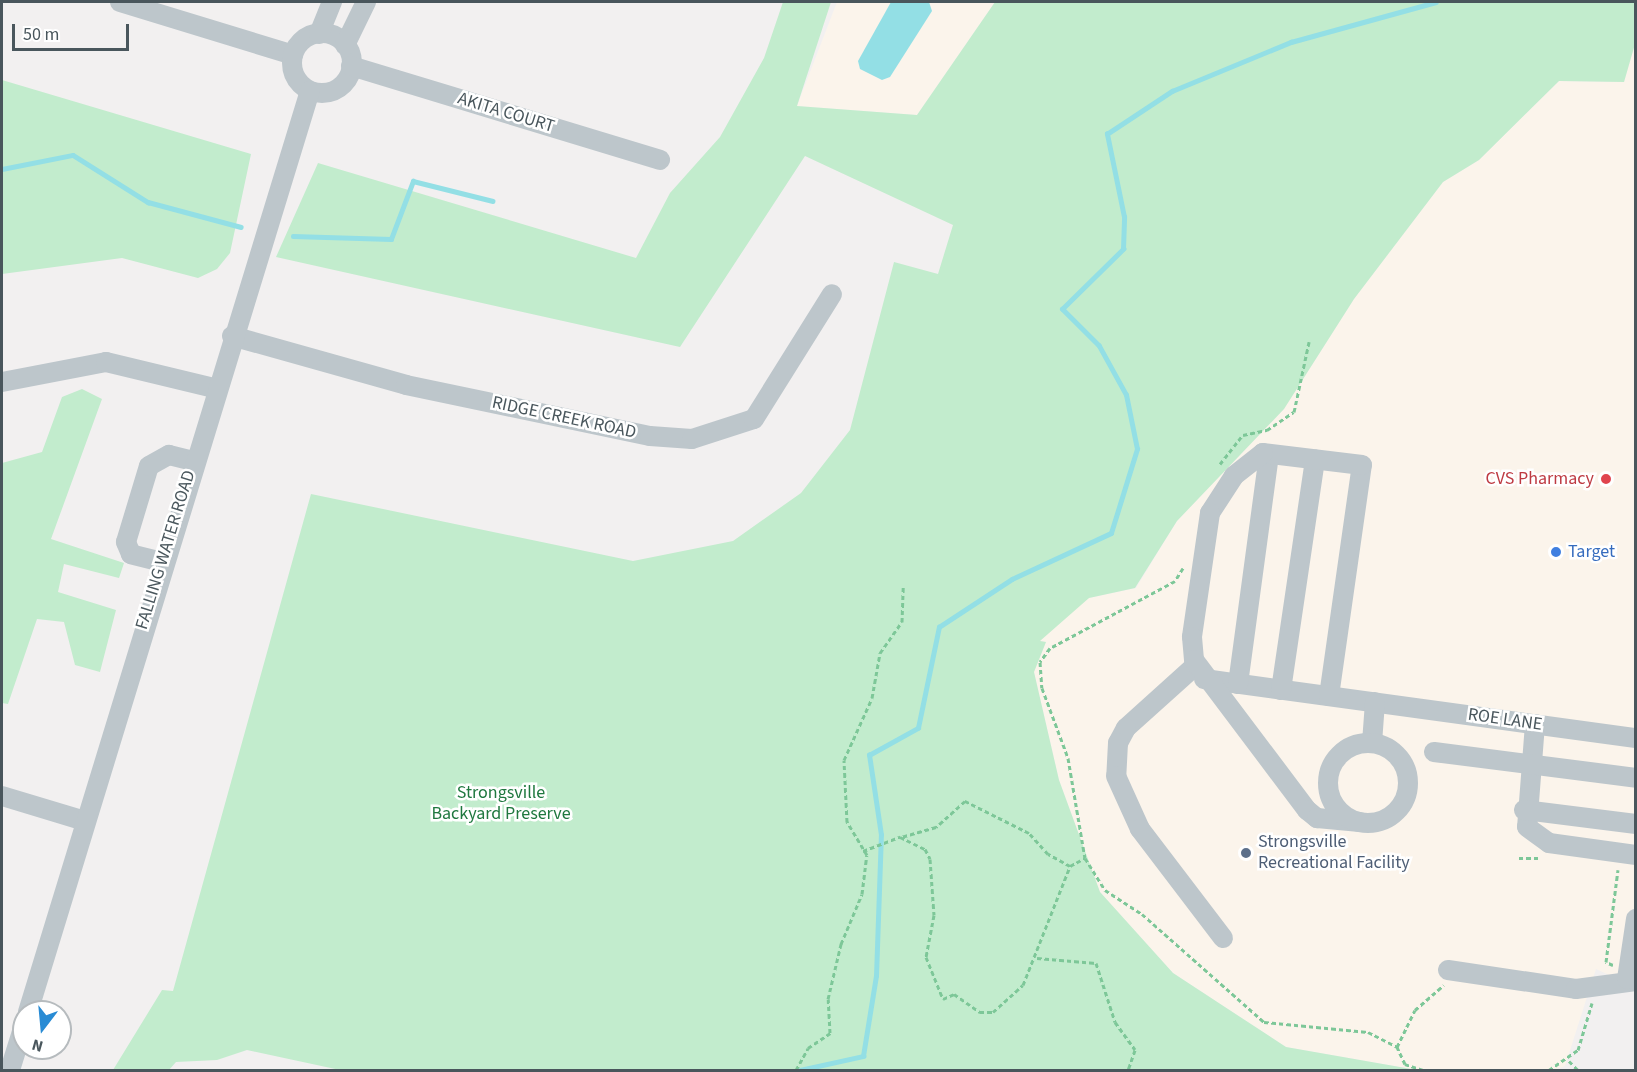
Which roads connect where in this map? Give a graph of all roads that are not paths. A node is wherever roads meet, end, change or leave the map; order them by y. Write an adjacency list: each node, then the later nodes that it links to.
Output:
1 (120, 2): 4 (street)
2 (332, 2): 5 (street)
3 (366, 2): 6 (street)
4 (174, 10): 7 (street)
5 (319, 34): 6 (street); 7 (street)
6 (345, 45): 8 (street)
7 (293, 55): 9 (street)
8 (351, 66): 9 (street); 10 (street, AKITA COURT)
9 (310, 91): 12 (street, FALLING WATER ROAD)
10 (660, 159)
11 (832, 294): 12 (street, RIDGE CREEK ROAD)
12 (232, 336): 14 (street, FALLING WATER ROAD)
13 (2, 381): 14 (street)
14 (214, 388): 17 (street, FALLING WATER ROAD)
15 (1269, 454): 16 (street); 19 (street); 20 (street)
16 (1315, 459): 21 (street); 22 (street)
17 (193, 461): 18 (street, FALLING WATER ROAD); 18 (street)
18 (162, 562): 32 (street, FALLING WATER ROAD)
19 (1200, 672): 20 (street, ROE LANE); 33 (street); 37 (street)
20 (1238, 684): 21 (street, ROE LANE)
21 (1281, 690): 22 (street, ROE LANE)
22 (1329, 696): 23 (street, ROE LANE)
23 (1375, 702): 24 (street, ROE LANE); 26 (street)
24 (1535, 724): 25 (street, ROE LANE); 28 (street)
25 (1635, 738)
26 (1372, 743): 33 (street); 33 (street)
27 (1434, 752): 28 (street)
28 (1529, 765): 29 (street); 31 (street)
29 (1635, 778)
30 (2, 796): 32 (street)
31 (1524, 810): 34 (street); 35 (street)
32 (85, 820): 40 (street, FALLING WATER ROAD)
33 (1360, 822)
34 (1635, 824)
35 (1635, 855)
36 (1635, 919): 39 (street)
37 (1223, 938)
38 (1448, 970): 39 (street)
39 (1628, 976)
40 (32, 1000)

